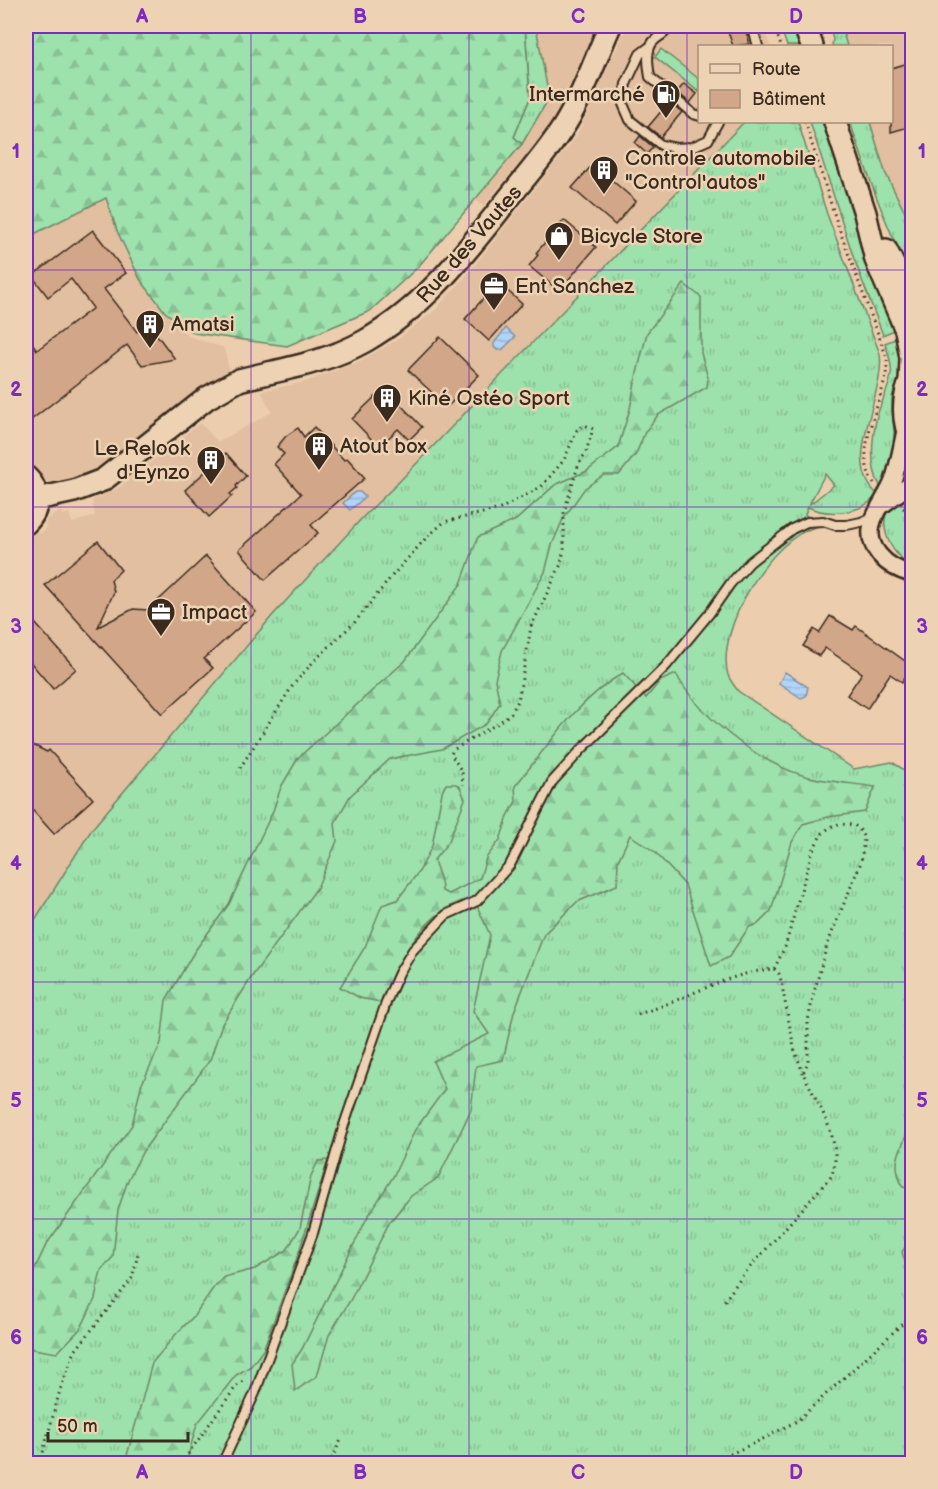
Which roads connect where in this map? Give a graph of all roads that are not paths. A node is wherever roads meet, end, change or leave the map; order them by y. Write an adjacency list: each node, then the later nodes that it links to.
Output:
1 (610, 26): 17 (street, Rue des Vautes)
2 (669, 26): 7 (lane)
3 (752, 26): 5 (lane)
4 (805, 26): 6 (street)
5 (758, 45)
6 (812, 45)
7 (648, 48): 8 (lane); 9 (lane)
8 (698, 116)
9 (717, 123)
10 (835, 123): 11 (street)
11 (865, 213): 12 (street); 13 (street)
12 (912, 302)
13 (911, 380): 14 (street)
14 (909, 433): 18 (street)
15 (26, 477): 17 (street)
16 (912, 483): 18 (street)
17 (37, 499): 19 (street)
18 (883, 504): 20 (street); 21 (lane)
19 (26, 523)
20 (912, 574)
21 (222, 1464)

